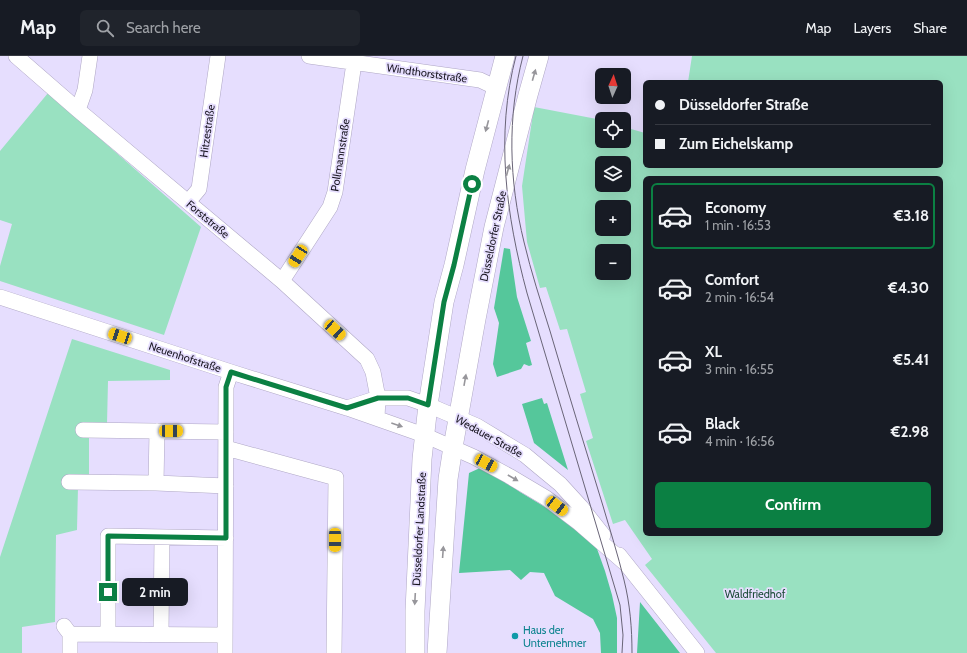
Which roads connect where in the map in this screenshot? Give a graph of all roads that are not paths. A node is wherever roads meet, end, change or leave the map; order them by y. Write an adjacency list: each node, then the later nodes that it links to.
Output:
1 (16, 56): 9 (street, Forststraße)
2 (90, 56): 9 (street)
3 (218, 56): 10 (street, Hitzestraße)
4 (309, 56): 7 (street, Windthorststraße)
5 (505, 56): 8 (main road)
6 (539, 56): 18 (main road, Düsseldorfer Straße, one-way to 6)
7 (354, 63): 8 (street, Windthorststraße); 11 (street, Pollmannstraße)
8 (497, 88): 15 (main road, one-way to 15)
9 (78, 110): 10 (street, Forststraße)
10 (188, 202): 11 (street, Forststraße)
11 (282, 281): 14 (street, Forststraße)
12 (0, 297): 13 (street, Neuenhofstraße)
13 (231, 372): 16 (street, Neuenhofstraße); 21 (street)
14 (378, 398): 15 (street); 16 (street); 17 (street)
15 (428, 405): 18 (street, Wedauer Straße); 22 (main road, Düsseldorfer Landstraße)
16 (347, 408): 17 (street, Neuenhofstraße)
17 (377, 418): 22 (street, Neuenhofstraße, one-way to 22)
18 (458, 418): 23 (main road); 30 (street, Wedauer Straße)
19 (84, 430): 20 (street)
20 (157, 431): 21 (street); 26 (street)
21 (226, 432): 24 (street)
22 (424, 435): 23 (street, Neuenhofstraße); 37 (main road, Düsseldorfer Landstraße, one-way to 37)
23 (453, 447): 30 (street, Wedauer Straße, one-way to 30); 38 (main road, one-way to 23)
24 (226, 448): 27 (street); 36 (street)
25 (69, 482): 26 (street)
26 (156, 484): 27 (street)
27 (226, 486): 29 (street)
28 (162, 537): 29 (street); 31 (street); 32 (street)
29 (226, 538): 33 (street)
30 (625, 563): 39 (street, Wedauer Straße)
31 (108, 634): 32 (street); 34 (street)
32 (160, 634): 33 (street)
33 (225, 635): 35 (street)
34 (70, 653)
35 (225, 653)
36 (334, 653)
37 (415, 653)
38 (437, 653)
39 (697, 653)

